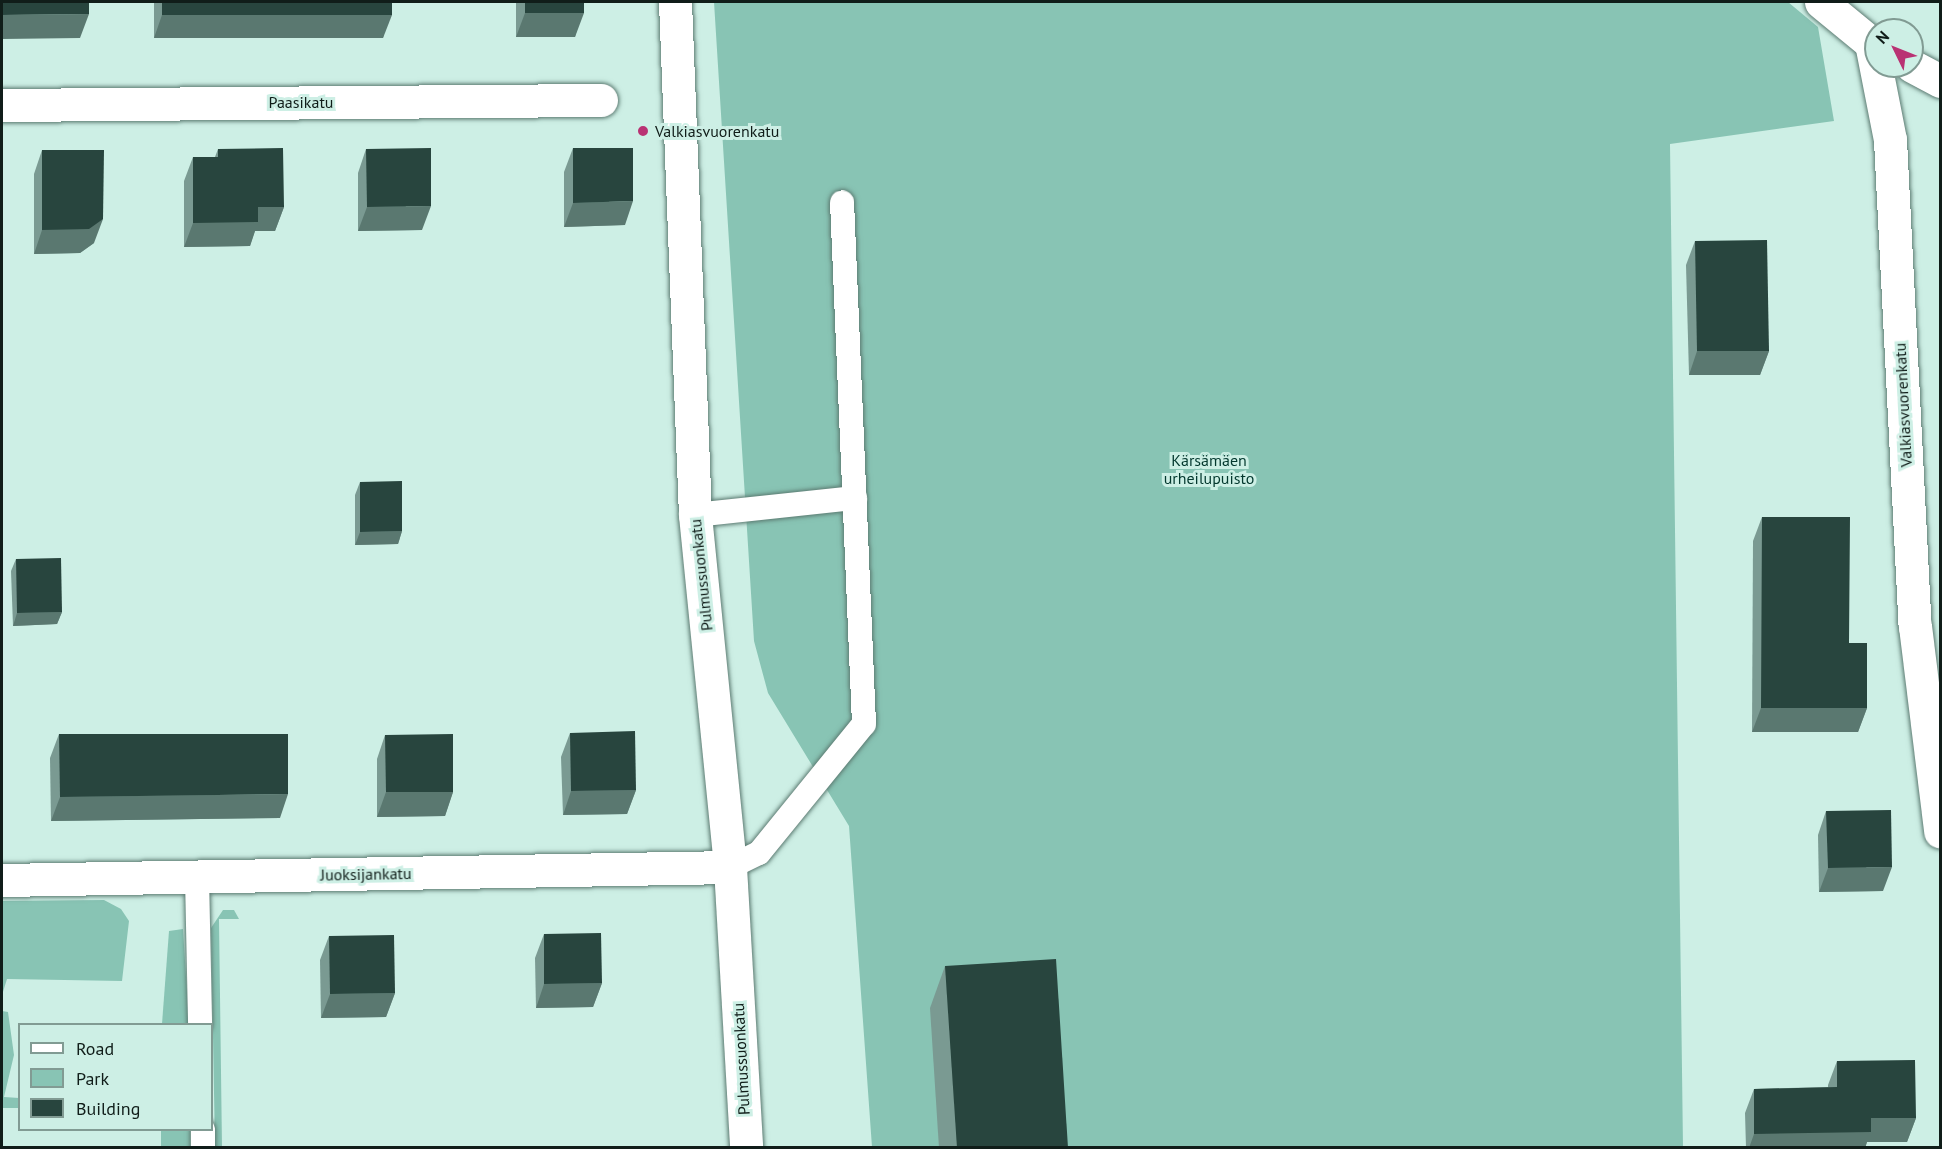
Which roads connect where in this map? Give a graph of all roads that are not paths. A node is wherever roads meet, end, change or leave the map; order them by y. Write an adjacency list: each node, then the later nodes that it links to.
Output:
1 (675, 2): 11 (street, Pulmussuonkatu)
2 (1821, 2): 3 (street, Valkiasvuorenkatu)
3 (1864, 36)
4 (1924, 72): 6 (street)
5 (1880, 78): 12 (street, Valkiasvuorenkatu)
6 (1941, 81)
7 (601, 100): 8 (street, Paasikatu)
8 (2, 105)
9 (842, 202): 10 (lane)
10 (855, 498): 11 (lane); 13 (lane)
11 (695, 515): 13 (street, Pulmussuonkatu)
12 (1941, 831)
13 (730, 867): 14 (street, Juoksijankatu); 19 (street, Pulmussuonkatu)
14 (197, 877): 15 (street, Juoksijankatu); 16 (lane)
15 (2, 880)
16 (200, 1023)
17 (203, 1131): 18 (lane)
18 (203, 1148)
19 (746, 1148)

